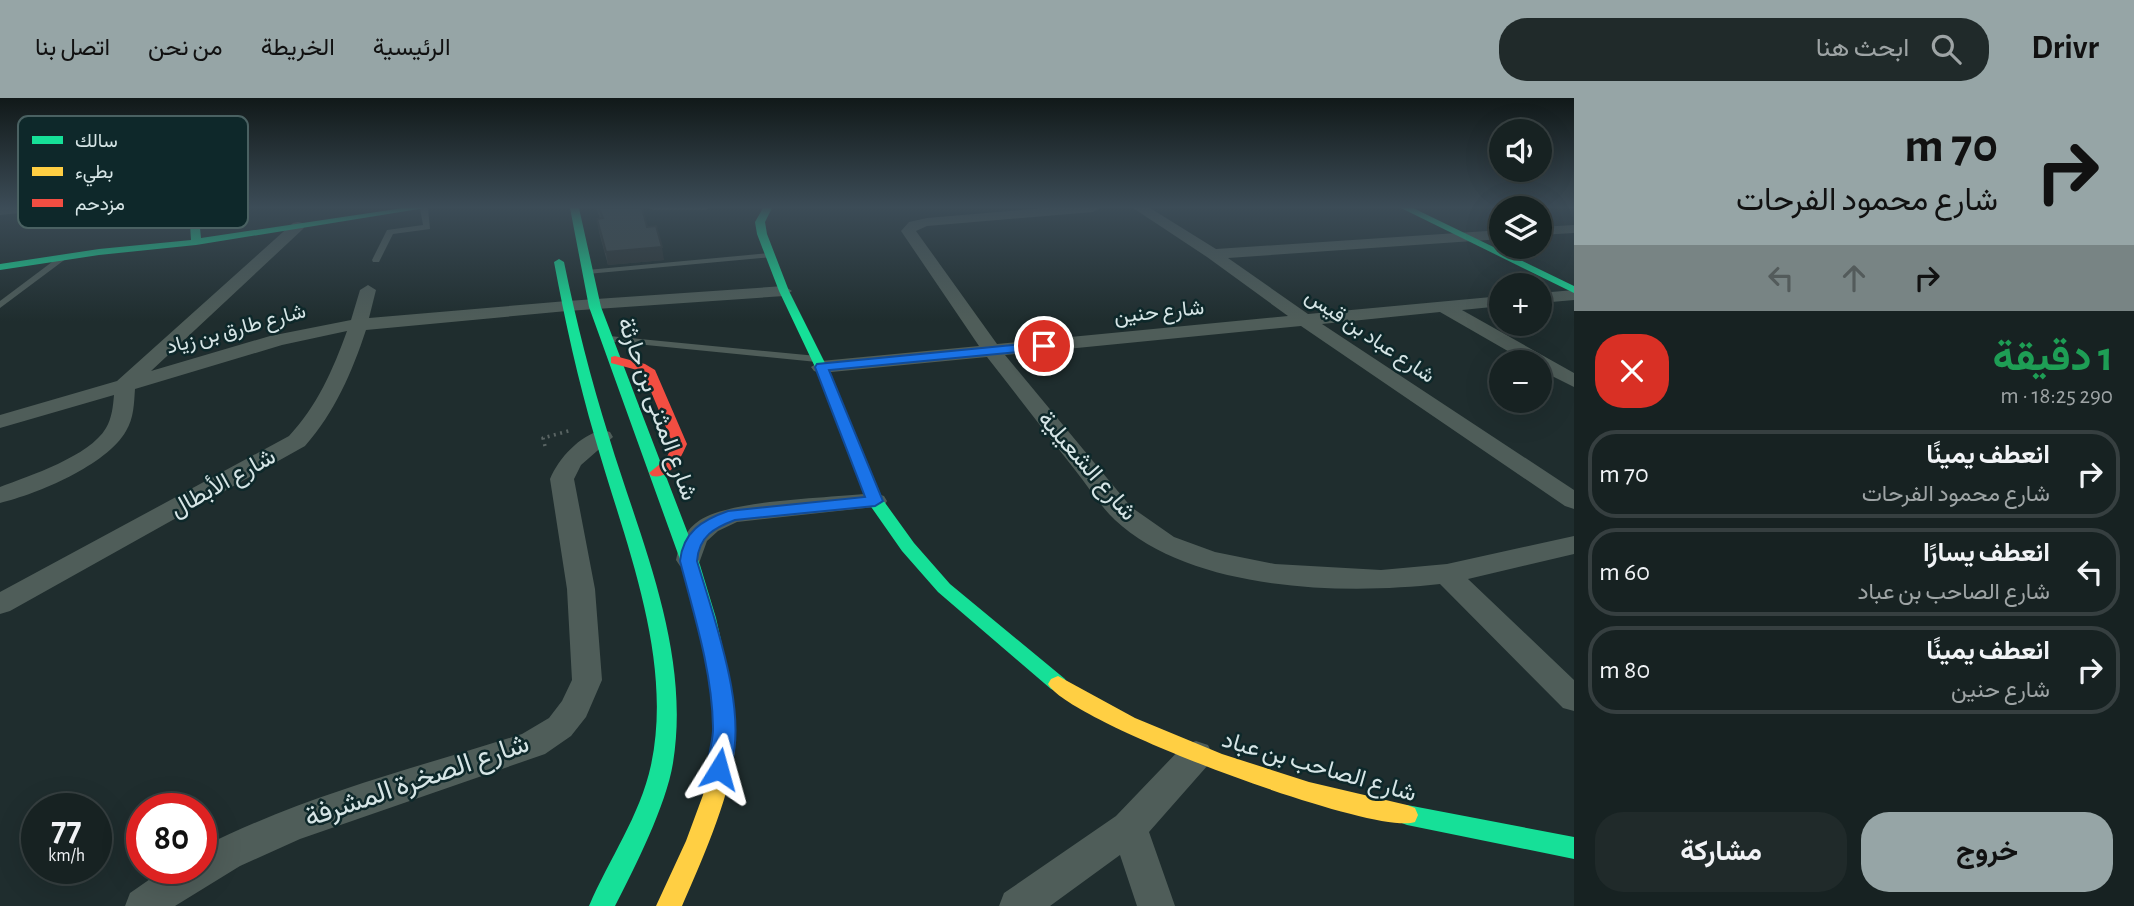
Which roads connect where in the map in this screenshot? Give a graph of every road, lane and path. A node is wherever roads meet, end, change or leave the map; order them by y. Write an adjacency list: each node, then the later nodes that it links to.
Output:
1 (140, 246): 13 (main road)
2 (276, 246): 33 (street)
3 (383, 246): 14 (lane)
4 (555, 246): 25 (main road)
5 (582, 246): 16 (main road, شارع المثنى بن حارثة)
6 (768, 246): 12 (main road, شارع الصاحب بن عباد)
7 (918, 246): 29 (street, شارع الشعيلية)
8 (1200, 246): 11 (street, شارع عباد بن قيس)
9 (1329, 246): 11 (street)
10 (1483, 246): 19 (main road)
11 (1213, 254): 26 (street, شارع عباد بن قيس)
12 (771, 256): 16 (lane); 18 (main road, شارع الصاحب بن عباد)
13 (63, 258): 15 (main road); 23 (lane)
14 (376, 260)
15 (0, 267)
16 (587, 272): 22 (main road, شارع المثنى بن حارثة)
17 (369, 290): 27 (street, شارع الأبطال)
18 (784, 291): 22 (street, شارع طارق بن زياد); 31 (main road, شارع الصاحب بن عباد)
19 (1574, 292): 20 (street)
20 (1552, 296)
21 (1489, 302): 24 (street, شارع حنين)
22 (594, 304): 25 (street, شارع طارق بن زياد); 28 (main road, شارع المثنى بن حارثة)
23 (0, 305)
24 (1443, 307): 26 (street, شارع حنين); 32 (street)
25 (568, 312): 27 (street, شارع طارق بن زياد); 35 (main road)
26 (1306, 321): 29 (street, شارع حنين); 41 (street, شارع عباد بن قيس)
27 (360, 324): 33 (street, شارع طارق بن زياد); 45 (street, شارع الأبطال)
28 (607, 339): 30 (main road, شارع المثنى بن حارثة); 31 (lane)
29 (992, 351): 31 (street, شارع حنين); 44 (street, شارع الشعيلية)
30 (615, 360): 38 (main road, شارع المثنى بن حارثة); 38 (main road)
31 (819, 363): 40 (main road, شارع الصاحب بن عباد)
32 (1574, 381)
33 (125, 384): 34 (street, شارع طارق بن زياد); 39 (street)
34 (0, 422)
35 (602, 437): 50 (street, شارع الصخرة المشرفة); 51 (main road)
36 (544, 438): 37 (path)
37 (545, 446)
38 (657, 473): 43 (main road, شارع المثنى بن حارثة)
39 (0, 496)
40 (875, 501): 43 (street); 47 (main road, شارع الصاحب بن عباد)
41 (1574, 501)
42 (1574, 545): 44 (street, شارع الشعيلية)
43 (689, 561): 52 (main road, شارع المثنى بن حارثة)
44 (1445, 573): 46 (street)
45 (0, 604)
46 (1574, 699)
47 (1196, 755): 48 (street); 49 (main road, شارع الصاحب بن عباد)
48 (1129, 828): 53 (street); 54 (street)
49 (1574, 848)
50 (144, 906)
51 (602, 906)
52 (669, 906)
53 (1018, 906)
54 (1156, 906)

